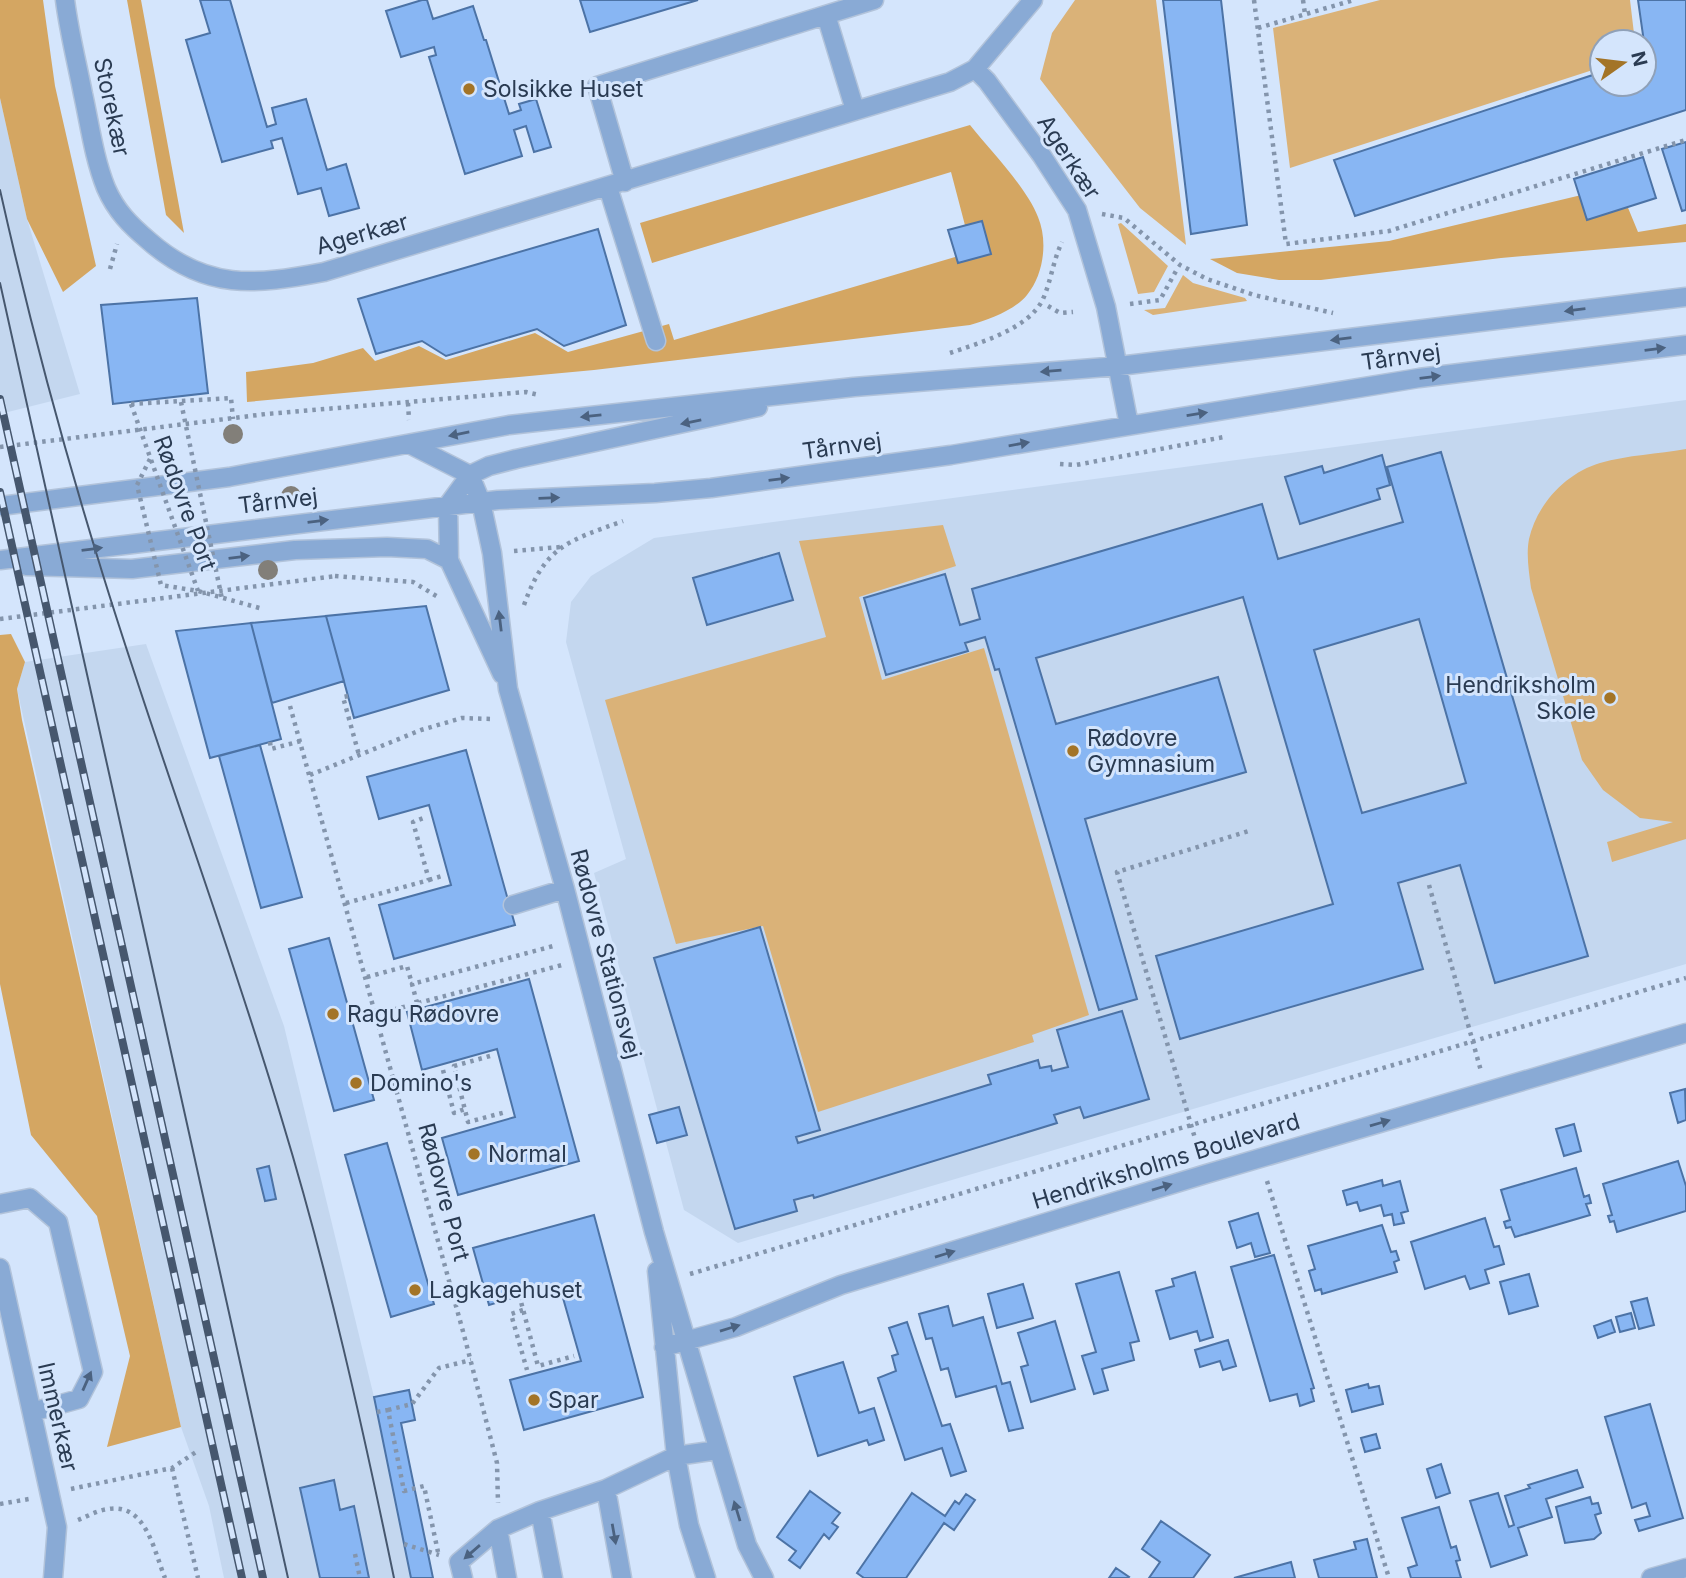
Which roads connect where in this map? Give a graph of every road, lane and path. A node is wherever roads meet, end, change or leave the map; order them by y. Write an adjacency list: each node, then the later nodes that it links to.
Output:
1 (65, 0): 15 (street, Storekær)
2 (874, 0): 8 (street)
3 (1033, 0): 10 (street, Agerkær)
4 (1254, 0): 9 (path)
5 (1303, 0): 7 (path)
6 (1354, 0): 7 (path)
7 (1305, 14): 9 (path)
8 (826, 15): 11 (street); 13 (street)
9 (1258, 28): 12 (path)
10 (975, 69): 11 (street, Agerkær); 14 (street, Agerkær)
11 (855, 110): 13 (street, Agerkær)
12 (1686, 140)
13 (617, 184): 15 (street, Agerkær); 22 (street)
14 (1077, 209): 19 (street, Agerkær); 21 (path); 24 (path)
15 (124, 220)
16 (1176, 271): 19 (path)
17 (1686, 297): 25 (street, Tårnvej, one-way to 25)
18 (1048, 306): 20 (path)
19 (1106, 307): 25 (street, Agerkær)
20 (1073, 312)
21 (1344, 316)
22 (656, 341)
23 (1686, 345): 30 (street, Tårnvej, one-way to 23)
24 (945, 355)
25 (1119, 366): 26 (street, Tårnvej, one-way to 26); 30 (street, Agerkær)
26 (854, 387): 31 (street, Tårnvej, one-way to 31); 34 (street, one-way to 34)
27 (540, 395): 29 (path)
28 (181, 401): 29 (path); 33 (path, Rødovre Port, bridge); 43 (path, bridge)
29 (233, 419): 32 (path)
30 (1129, 425): 35 (street, Tårnvej, one-way to 30)
31 (409, 444): 34 (street); 37 (street, Tårnvej)
32 (0, 447)
33 (150, 459): 42 (path, Rødovre Port, bridge); 42 (path, bridge)
34 (470, 475): 35 (street, Rødovre Stationsvej); 36 (street)
35 (481, 502): 36 (street, Tårnvej); 47 (street, Rødovre Stationsvej, one-way to 35)
36 (448, 505): 39 (street); 40 (street, Tårnvej, one-way to 36)
37 (0, 506)
38 (626, 520): 44 (path)
39 (449, 560): 40 (street, one-way to 39); 47 (street, Rødovre Stationsvej)
40 (0, 563)
41 (420, 585): 46 (path)
42 (198, 591): 43 (path, Rødovre Port, bridge)
43 (222, 599): 45 (path, Rødovre Port, bridge)
44 (524, 607)
45 (263, 609)
46 (0, 619)
47 (508, 689): 60 (street, Rødovre Stationsvej)
48 (348, 696): 53 (path)
49 (290, 706): 51 (path, Rødovre Port)
50 (461, 718): 53 (path)
51 (301, 741): 52 (path); 54 (path, Rødovre Port)
52 (270, 742)
53 (359, 755): 54 (path)
54 (310, 775): 61 (path, Rødovre Port)
55 (426, 817): 58 (path)
56 (1252, 830): 77 (path)
57 (442, 876): 58 (path)
58 (429, 880): 61 (path)
59 (1429, 885): 71 (path)
60 (565, 889): 62 (street); 63 (street, Rødovre Stationsvej)
61 (346, 903): 65 (path, Rødovre Port)
62 (513, 905)
63 (578, 940): 64 (street, Rødovre Stationsvej); 67 (path)
64 (583, 959): 68 (path); 81 (street, Rødovre Stationsvej)
65 (367, 977): 67 (path); 69 (path, Rødovre Port)
66 (1686, 978): 71 (path)
67 (411, 984): 68 (path)
68 (417, 1003): 69 (path)
69 (377, 1014): 89 (path, Rødovre Port)
70 (1686, 1032): 74 (street, Hendriksholms Boulevard)
71 (1473, 1041): 74 (path); 77 (path)
72 (490, 1056): 75 (path)
73 (443, 1070): 75 (path)
74 (1487, 1092): 78 (street, Hendriksholms Boulevard, one-way to 74)
75 (465, 1110): 76 (path)
76 (506, 1112)
77 (1191, 1124): 79 (path); 83 (path)
78 (1260, 1158): 79 (street, Hendriksholms Boulevard); 117 (path)
79 (1206, 1174): 86 (street, Hendriksholms Boulevard, one-way to 79)
80 (0, 1204): 92 (street, one-way to 80)
81 (654, 1232): 83 (street, Rødovre Stationsvej); 87 (street, Rødovre Stationsvej)
82 (0, 1268): 92 (street, Immerkær)
83 (668, 1281): 86 (street, Rødovre Stationsvej)
84 (556, 1288): 85 (path)
85 (523, 1310): 88 (path); 90 (path)
86 (687, 1341): 87 (street, Hendriksholms Boulevard); 94 (street, Rødovre Stationsvej)
87 (664, 1347): 96 (street, Rødovre Stationsvej)
88 (574, 1356)
89 (471, 1360): 91 (path); 102 (path, Rødovre Port)
90 (527, 1370)
91 (388, 1410): 93 (path); 105 (path)
92 (32, 1412): 101 (street, Immerkær)
93 (377, 1412)
94 (718, 1450): 96 (street); 108 (street, Rødovre Stationsvej, one-way to 94)
95 (196, 1452): 97 (path)
96 (676, 1456): 99 (street); 116 (street, Rødovre Stationsvej)
97 (172, 1468): 98 (path); 111 (path)
98 (110, 1481)
99 (606, 1489): 100 (street); 115 (street, one-way to 115)
100 (540, 1511): 102 (street); 114 (street)
101 (57, 1527): 109 (street, Immerkær); 110 (path)
102 (498, 1529): 107 (street, one-way to 107); 113 (street)
103 (404, 1544): 105 (path)
104 (355, 1555): 112 (path)
105 (439, 1555): 107 (path)
106 (1686, 1568): 118 (street)
107 (461, 1570)
108 (759, 1575)
109 (53, 1578)
110 (164, 1578)
111 (198, 1578)
112 (360, 1578)
113 (507, 1578)
114 (553, 1578)
115 (622, 1578)
116 (706, 1578)
117 (1389, 1578)
118 (1651, 1578)

